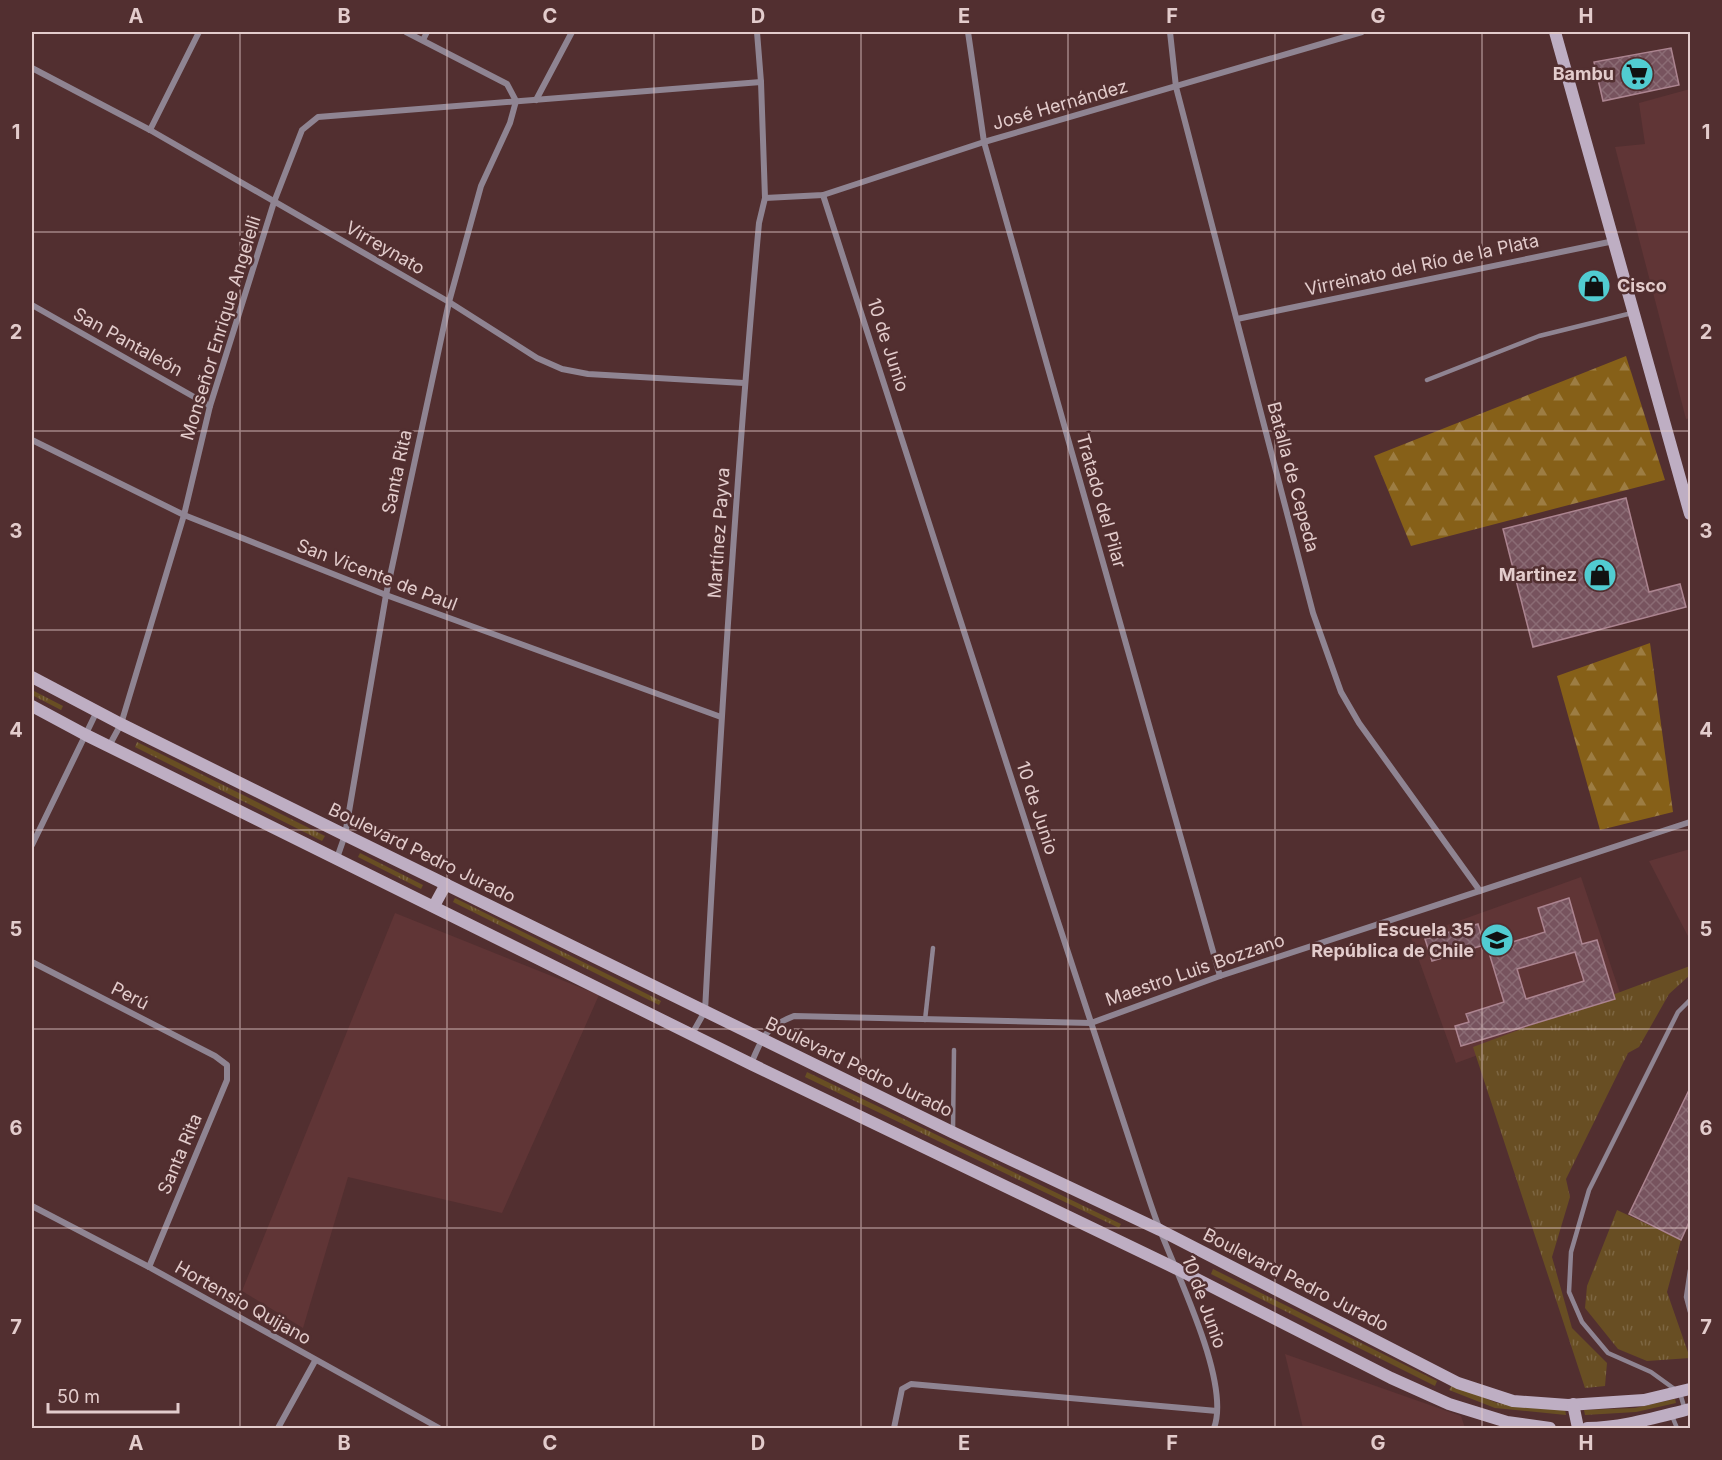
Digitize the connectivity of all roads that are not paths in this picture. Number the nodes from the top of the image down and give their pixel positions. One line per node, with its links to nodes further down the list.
1 (199, 32): 16 (street)
2 (406, 32): 10 (street)
3 (427, 32): 10 (street)
4 (572, 32): 14 (street)
5 (757, 32): 12 (street, Martínez Payva)
6 (968, 32): 17 (street, Tratado del Pilar)
7 (1170, 32): 13 (street, Batalla de Cepeda)
8 (1362, 32): 13 (street, José Hernández)
9 (1555, 32): 21 (main road)
10 (423, 40): 15 (street)
11 (32, 68): 16 (street, Virreynato)
12 (761, 82): 14 (street); 19 (street, Martínez Payva)
13 (1176, 87): 17 (street, José Hernández); 25 (street, Batalla de Cepeda)
14 (536, 100): 15 (street)
15 (516, 101): 20 (street, Monseñor Enrique Angelelli); 22 (street, Santa Rita)
16 (150, 130): 20 (street, Virreynato)
17 (984, 142): 18 (street, José Hernández); 49 (street, Tratado del Pilar)
18 (823, 195): 19 (street, José Hernández); 53 (street, 10 de Junio)
19 (765, 198): 27 (street, Martínez Payva)
20 (274, 202): 22 (street, Virreynato); 28 (street, Monseñor Enrique Angelelli)
21 (1614, 241): 24 (main road); 25 (street, Virreinato del Río de la Plata)
22 (449, 302): 27 (street, Virreynato); 32 (street, Santa Rita)
23 (32, 305): 28 (street, San Pantaleón)
24 (1634, 312): 26 (lane); 30 (main road)
25 (1237, 319): 45 (street, Batalla de Cepeda)
26 (1427, 380)
27 (744, 383): 36 (street, Martínez Payva)
28 (210, 406): 31 (street, Monseñor Enrique Angelelli)
29 (32, 440): 31 (street, San Vicente de Paul)
30 (1690, 514)
31 (184, 515): 32 (street, San Vicente de Paul); 37 (street, Monseñor Enrique Angelelli)
32 (386, 595): 36 (street, San Vicente de Paul); 41 (street, Santa Rita)
33 (32, 677): 35 (main road, Boulevard Pedro Jurado)
34 (32, 706): 38 (main road)
35 (97, 711): 37 (main road, Boulevard Pedro Jurado); 38 (street)
36 (721, 717): 51 (street, Martínez Payva)
37 (121, 724): 39 (street, Monseñor Enrique Angelelli); 41 (main road, Boulevard Pedro Jurado)
38 (86, 735): 39 (main road); 42 (street)
39 (109, 746): 43 (main road)
40 (1690, 822): 45 (street, Maestro Luis Bozzano)
41 (345, 835): 43 (street, Santa Rita); 44 (main road, Boulevard Pedro Jurado)
42 (32, 845)
43 (338, 858): 46 (main road)
44 (446, 884): 46 (main road); 51 (main road, Boulevard Pedro Jurado)
45 (1480, 891): 49 (street, Maestro Luis Bozzano)
46 (434, 906): 54 (main road)
47 (933, 948): 52 (lane)
48 (32, 962): 57 (street, Perú)
49 (1220, 976): 53 (street, Maestro Luis Bozzano)
50 (1690, 1000): 69 (lane)
51 (705, 1011): 54 (street, Martínez Payva); 55 (main road, Boulevard Pedro Jurado)
52 (925, 1020): 53 (street, Maestro Luis Bozzano); 55 (street, Maestro Luis Bozzano)
53 (1091, 1023): 61 (street, 10 de Junio)
54 (692, 1034): 58 (main road)
55 (761, 1039): 58 (street); 59 (main road, Boulevard Pedro Jurado)
56 (954, 1050): 59 (lane)
57 (215, 1056): 62 (street, Santa Rita)
58 (752, 1064): 63 (main road)
59 (952, 1132): 61 (main road, Boulevard Pedro Jurado)
60 (32, 1206): 62 (street, Hortensio Quijano)
61 (1160, 1230): 63 (street, 10 de Junio); 68 (main road, Boulevard Pedro Jurado)
62 (149, 1268): 67 (street, Hortensio Quijano)
63 (1177, 1269): 70 (main road); 73 (street, 10 de Junio)
64 (1690, 1270): 65 (lane)
65 (1688, 1296): 66 (lane)
66 (1690, 1312)
67 (315, 1360): 75 (street); 76 (street, Hortensio Quijano)
68 (1447, 1378): 70 (main road); 71 (main road, Boulevard Pedro Jurado)
69 (1685, 1391): 71 (main road, Boulevard Pedro Jurado); 72 (lane)
70 (1438, 1399): 79 (main road)
71 (1573, 1404): 80 (main road)
72 (1688, 1410): 74 (main road)
73 (1217, 1411): 77 (street); 78 (street, 10 de Junio)
74 (1672, 1413): 81 (main road); 82 (lane)
75 (278, 1428)
76 (439, 1428)
77 (894, 1428)
78 (1214, 1428)
79 (1550, 1428)
80 (1578, 1428)
81 (1587, 1428)
82 (1677, 1428)

